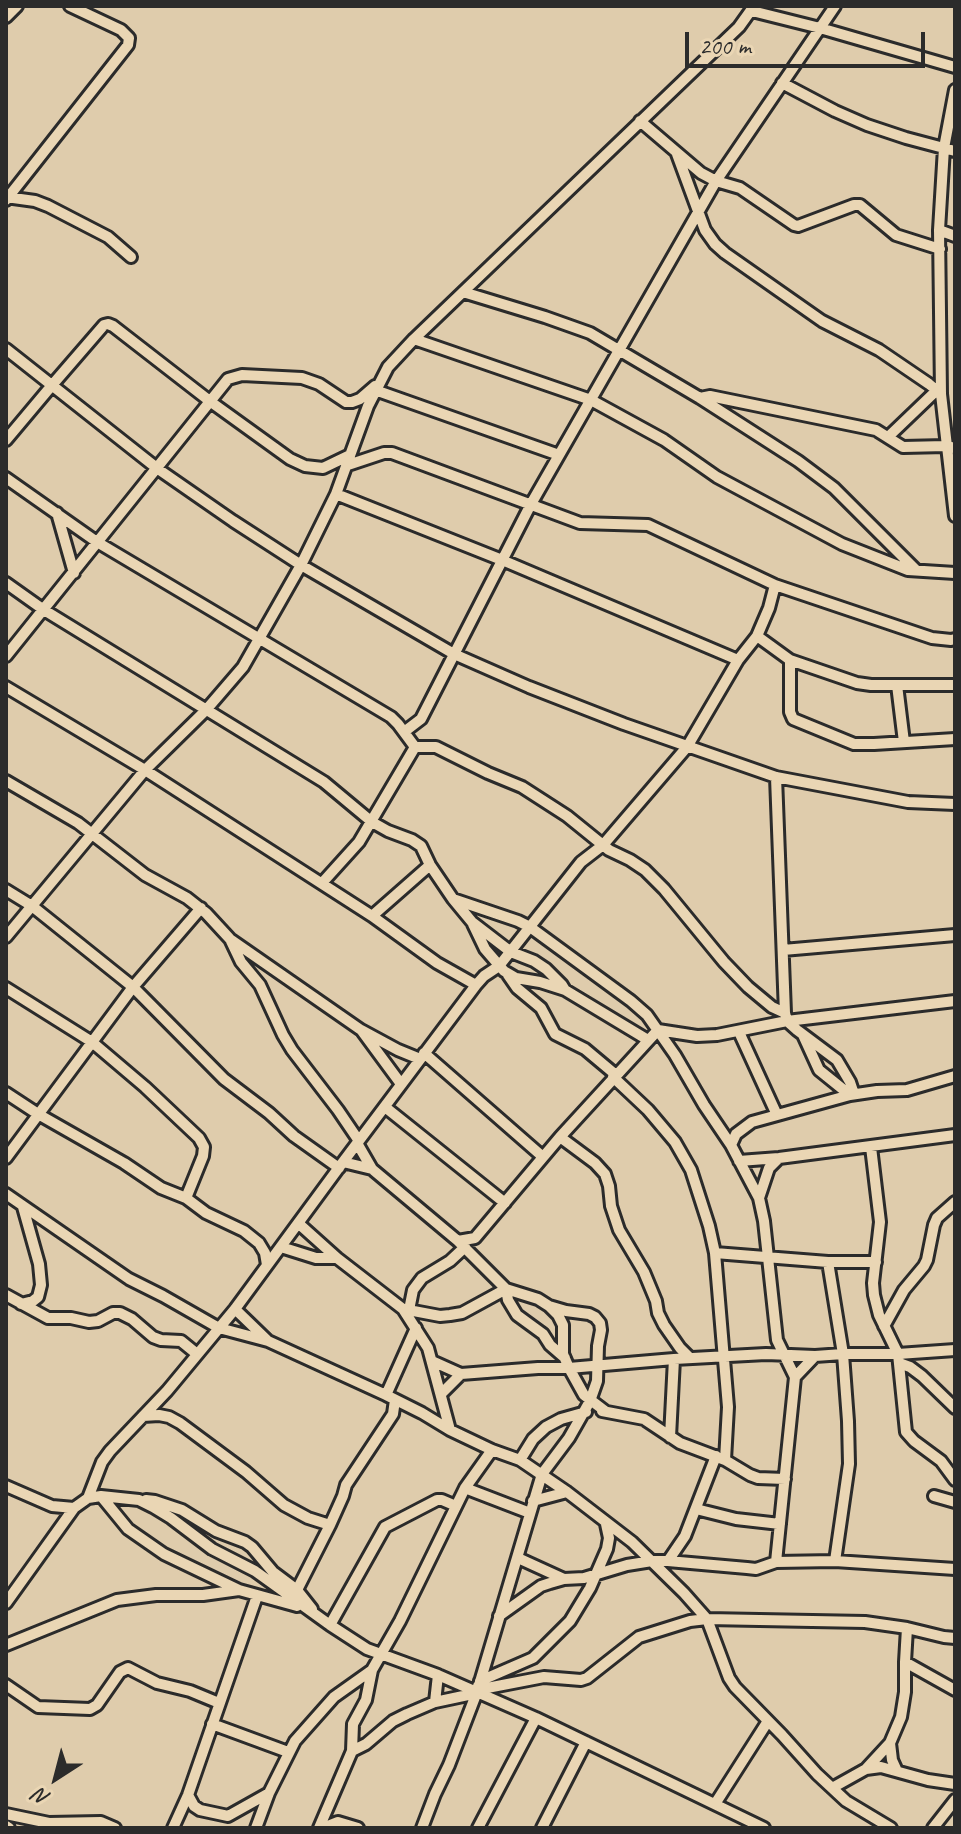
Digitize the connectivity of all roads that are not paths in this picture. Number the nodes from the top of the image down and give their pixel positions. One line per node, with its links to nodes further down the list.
1 (17, 6): 5 (street)
2 (70, 6): 14 (street)
3 (835, 6): 6 (street)
4 (753, 9): 6 (street); 10 (street)
5 (6, 17)
6 (820, 28): 7 (street); 8 (street)
7 (955, 67)
8 (782, 83): 11 (street); 13 (street)
9 (955, 90): 11 (street)
10 (640, 121): 12 (street); 20 (street)
11 (950, 150): 16 (street)
12 (677, 154): 13 (street); 15 (street)
13 (716, 181): 15 (street); 18 (street)
14 (7, 199): 19 (street)
15 (698, 212): 23 (street); 26 (street)
16 (939, 230): 17 (street); 18 (street)
17 (955, 236)
18 (940, 249): 26 (street)
19 (131, 257)
20 (463, 292): 21 (street); 23 (street)
21 (414, 339): 25 (street); 28 (street)
22 (6, 349): 24 (street)
23 (620, 350): 27 (street); 28 (street)
24 (53, 384): 29 (street); 31 (street); 36 (street)
25 (377, 387): 29 (street); 33 (street); 34 (street)
26 (939, 392): 30 (street); 32 (street)
27 (700, 398): 30 (street); 46 (street)
28 (591, 400): 33 (street); 46 (street)
29 (211, 402): 35 (street); 36 (street)
30 (888, 437): 32 (street)
31 (6, 440)
32 (950, 447): 39 (street)
33 (559, 455): 40 (street)
34 (349, 460): 35 (street); 38 (street); 40 (street)
35 (323, 468): 38 (street)
36 (158, 469): 43 (street); 45 (street)
37 (6, 478): 41 (street)
38 (338, 489): 44 (street); 45 (street)
39 (954, 489): 42 (street)
40 (531, 504): 44 (street); 50 (street)
41 (57, 513): 43 (street); 47 (street)
42 (955, 516)
43 (97, 542): 47 (street); 53 (street)
44 (502, 560): 55 (street); 57 (street)
45 (301, 565): 53 (street); 55 (street)
46 (918, 572): 48 (street)
47 (74, 573): 51 (street)
48 (955, 573)
49 (6, 583): 51 (street)
50 (775, 585): 52 (street); 54 (street)
51 (44, 610): 56 (street); 62 (street)
52 (757, 636): 57 (street); 58 (street)
53 (260, 639): 62 (street); 63 (street)
54 (955, 639)
55 (454, 654): 63 (street); 67 (street)
56 (6, 656)
57 (738, 660): 67 (street)
58 (790, 660): 59 (street); 65 (street)
59 (897, 685): 60 (street); 65 (street)
60 (955, 685)
61 (6, 687): 68 (street)
62 (206, 710): 68 (street); 73 (street)
63 (404, 732): 66 (street)
64 (955, 739): 65 (street)
65 (904, 742)
66 (415, 747): 73 (street); 76 (street)
67 (687, 747): 69 (street); 76 (street)
68 (145, 770): 72 (street); 78 (street)
69 (776, 777): 71 (street); 89 (street)
70 (6, 781): 74 (street)
71 (955, 804)
72 (105, 820): 74 (street); 75 (street)
73 (372, 822): 77 (street); 78 (street)
74 (78, 823): 75 (street)
75 (93, 834): 81 (street); 82 (street)
76 (603, 845): 85 (street); 97 (street)
77 (430, 865): 80 (street); 83 (street)
78 (322, 883): 83 (street)
79 (6, 890): 81 (street)
80 (453, 899): 84 (street); 85 (street)
81 (32, 906): 87 (street); 93 (street)
82 (200, 913): 88 (street); 93 (street)
83 (372, 916): 92 (street)
84 (472, 922): 90 (street); 91 (street)
85 (530, 927): 90 (street); 99 (street)
86 (955, 935): 89 (street)
87 (6, 937)
88 (230, 939): 98 (street); 117 (street)
89 (783, 950): 97 (street)
90 (511, 952): 91 (street); 95 (street)
91 (502, 968): 92 (street); 95 (street); 105 (street)
92 (476, 985): 104 (street)
93 (133, 987): 103 (street); 124 (street)
94 (6, 988): 103 (street)
95 (565, 990): 102 (street)
96 (955, 1001): 97 (street)
97 (786, 1017): 100 (street); 101 (street)
98 (361, 1030): 104 (street); 107 (street)
99 (658, 1030): 100 (street); 102 (street); 118 (street)
100 (739, 1032): 114 (street)
101 (803, 1035): 111 (street); 111 (street)
102 (648, 1040): 105 (street)
103 (92, 1042): 113 (street); 127 (street)
104 (422, 1056): 107 (street); 120 (street)
105 (615, 1076): 108 (street); 109 (street)
106 (955, 1076): 111 (street)
107 (401, 1084): 112 (street)
108 (604, 1087): 109 (street); 116 (street)
109 (627, 1088): 136 (street)
110 (6, 1093): 113 (street)
111 (852, 1094): 114 (street)
112 (385, 1107): 117 (street); 130 (street)
113 (38, 1114): 121 (street); 127 (street)
114 (777, 1115): 118 (street)
115 (955, 1135): 119 (street)
116 (560, 1137): 120 (street); 158 (street)
117 (358, 1142): 124 (street); 125 (street)
118 (731, 1145): 123 (street)
119 (871, 1147): 122 (street); 141 (street)
120 (543, 1157): 130 (street)
121 (6, 1158)
122 (779, 1158): 123 (street); 128 (street)
123 (739, 1161): 128 (street)
124 (341, 1165): 125 (street); 132 (street)
125 (372, 1169): 134 (street)
126 (6, 1194): 131 (street)
127 (186, 1198): 142 (street)
128 (759, 1198): 137 (street)
129 (955, 1202): 149 (street)
130 (505, 1203): 133 (street)
131 (23, 1207): 145 (street); 150 (street)
132 (298, 1223): 135 (street); 138 (street)
133 (475, 1238): 134 (street); 139 (street)
134 (462, 1244): 139 (street); 148 (street)
135 (281, 1247): 138 (street); 142 (street)
136 (715, 1253): 137 (street); 159 (street)
137 (768, 1257): 140 (street); 155 (street)
138 (337, 1258): 148 (street)
139 (479, 1261): 143 (street)
140 (828, 1262): 141 (street); 156 (street)
141 (876, 1262): 149 (street)
142 (267, 1265): 147 (street)
143 (506, 1289): 146 (street); 148 (street); 163 (street)
144 (6, 1295): 145 (street)
145 (21, 1304): 154 (street)
146 (549, 1306): 163 (street); 164 (street)
147 (235, 1309): 150 (street); 152 (street)
148 (406, 1309): 151 (street)
149 (884, 1326): 161 (street)
150 (219, 1328): 152 (street); 154 (street)
151 (416, 1328): 162 (street); 168 (street)
152 (268, 1341): 168 (street)
153 (955, 1350): 161 (street)
154 (197, 1354): 175 (street)
155 (783, 1354): 157 (street); 159 (street); 166 (street)
156 (843, 1354): 157 (street); 161 (street); 205 (street)
157 (815, 1356): 166 (street)
158 (690, 1358): 159 (street); 160 (street)
159 (724, 1358): 179 (street)
160 (674, 1359): 164 (street); 177 (street)
161 (898, 1359): 170 (street); 183 (street)
162 (432, 1361): 165 (street); 167 (street)
163 (567, 1363): 164 (street); 165 (street); 169 (street)
164 (599, 1366): 169 (street)
165 (461, 1374): 167 (street)
166 (795, 1377): 182 (street)
167 (441, 1394): 176 (street)
168 (391, 1398): 173 (street); 174 (street)
169 (590, 1401): 171 (street); 172 (street)
170 (955, 1408)
171 (605, 1411): 172 (street); 177 (street)
172 (584, 1412): 180 (street); 181 (street)
173 (422, 1413): 174 (street); 176 (street)
174 (393, 1414): 200 (street)
175 (143, 1416): 189 (street); 197 (street)
176 (450, 1430): 178 (street)
177 (670, 1437): 179 (street)
178 (492, 1450): 180 (street); 185 (street)
179 (721, 1458): 182 (street); 195 (street)
180 (520, 1460): 181 (street)
181 (542, 1474): 186 (street); 191 (street)
182 (785, 1479): 199 (street)
183 (955, 1480)
184 (6, 1486): 194 (street)
185 (465, 1488): 193 (street); 196 (street)
186 (567, 1492): 191 (street); 198 (street)
187 (101, 1496): 189 (street); 190 (street); 210 (street)
188 (934, 1496): 192 (street)
189 (88, 1498): 194 (street)
190 (139, 1500): 211 (street); 214 (street)
191 (533, 1501): 196 (street)
192 (955, 1502)
193 (456, 1506): 217 (street); 221 (street)
194 (74, 1508): 213 (street)
195 (696, 1509): 199 (street); 204 (street)
196 (530, 1513): 202 (street)
197 (308, 1518): 200 (street); 201 (street)
198 (606, 1524): 203 (street); 208 (street)
199 (780, 1524): 206 (street)
200 (330, 1525): 201 (street)
201 (319, 1544): 211 (street)
202 (518, 1558): 209 (street); 215 (street)
203 (652, 1561): 204 (street); 208 (street); 216 (street)
204 (668, 1561): 206 (street)
205 (835, 1561): 206 (street); 207 (street)
206 (776, 1562)
207 (955, 1569)
208 (596, 1575): 209 (street); 226 (street)
209 (564, 1579): 215 (street)
210 (239, 1590): 212 (street); 220 (street)
211 (297, 1590): 214 (street)
212 (257, 1596): 214 (street); 229 (street)
213 (6, 1603)
214 (310, 1612): 217 (street)
215 (499, 1616): 226 (street)
216 (707, 1619): 218 (street); 226 (street); 231 (street)
217 (330, 1625): 221 (street)
218 (907, 1628): 219 (street); 222 (street)
219 (955, 1638)
220 (6, 1645)
221 (380, 1655): 223 (street); 224 (street)
222 (905, 1662): 227 (street); 234 (street)
223 (372, 1670): 235 (street); 236 (street)
224 (438, 1675): 226 (street); 228 (street)
225 (6, 1685): 229 (street)
226 (477, 1687): 228 (street); 230 (street); 252 (street)
227 (955, 1690)
228 (435, 1702): 235 (street)
229 (219, 1703): 232 (street)
230 (536, 1718): 233 (street); 253 (street)
231 (768, 1721): 240 (street); 244 (street)
232 (212, 1724): 236 (street); 242 (street)
233 (586, 1742): 244 (street); 254 (street)
234 (890, 1743): 237 (street); 238 (street)
235 (352, 1751): 247 (street)
236 (288, 1752): 241 (street)
237 (866, 1769): 238 (street); 240 (street)
238 (897, 1771): 239 (street)
239 (955, 1784)
240 (832, 1788): 256 (street)
241 (269, 1793): 242 (street); 250 (street)
242 (188, 1795): 249 (street)
243 (955, 1800): 257 (street)
244 (715, 1804): 246 (street)
245 (6, 1814): 248 (street)
246 (744, 1824): 255 (street)
247 (327, 1827): 251 (street)
248 (115, 1828)
249 (173, 1828)
250 (256, 1828)
251 (358, 1828)
252 (422, 1828)
253 (478, 1828)
254 (542, 1828)
255 (764, 1828)
256 (891, 1828)
257 (933, 1828)

